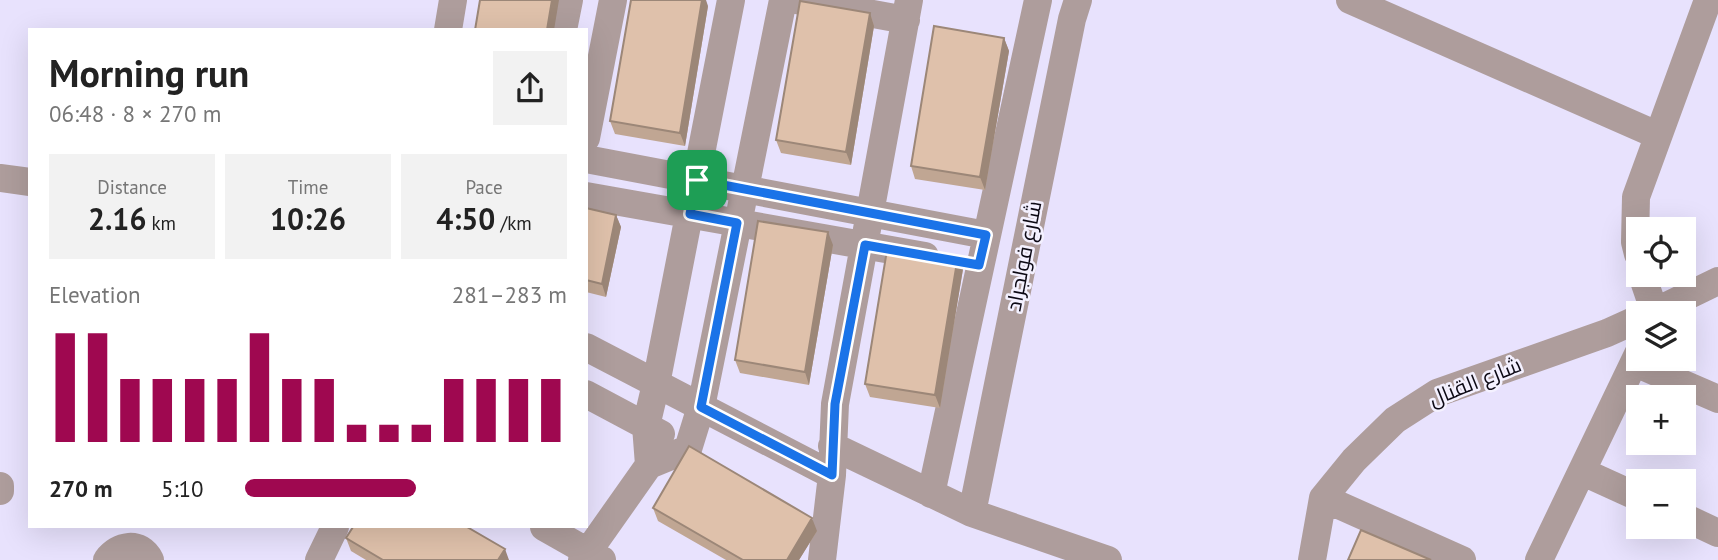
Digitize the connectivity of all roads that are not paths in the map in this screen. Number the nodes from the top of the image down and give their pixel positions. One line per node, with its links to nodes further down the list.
1 (453, 0): 12 (street)
2 (569, 0): 13 (street)
3 (613, 0): 14 (street)
4 (731, 0): 18 (street)
5 (783, 0): 20 (street)
6 (796, 0): 11 (street)
7 (1038, 0): 26 (street, شارع فولجراد)
8 (1078, 0): 48 (street, شارع فولجراد)
9 (1350, 0): 15 (street)
10 (1708, 0): 15 (street)
11 (908, 10): 22 (street)
12 (448, 28)
13 (564, 28)
14 (588, 128)
15 (1657, 135): 24 (street)
16 (588, 159): 18 (street)
17 (0, 178): 19 (street)
18 (697, 180): 20 (street); 23 (street)
19 (28, 183)
20 (745, 189): 22 (street); 25 (street)
21 (588, 196): 23 (street)
22 (871, 213): 26 (street); 27 (street)
23 (690, 214): 25 (street); 35 (street)
24 (1636, 217)
25 (737, 223): 27 (street); 38 (street)
26 (986, 235): 28 (street, شارع فولجراد)
27 (865, 245): 28 (street); 40 (street)
28 (979, 265): 46 (street, شارع فولجراد)
29 (1718, 281): 30 (street, شارع القنال)
30 (1677, 301)
31 (1626, 325): 47 (street, شارع القنال)
32 (588, 348): 35 (street)
33 (1630, 371): 43 (street)
34 (1662, 371): 37 (street)
35 (656, 384): 38 (street); 39 (street)
36 (588, 395): 39 (street)
37 (1718, 399)
38 (701, 407): 41 (street); 44 (street)
39 (646, 426): 41 (street); 42 (street)
40 (832, 446): 44 (street); 46 (street)
41 (699, 455): 42 (street)
42 (649, 465): 53 (street)
43 (1583, 472): 45 (street); 61 (street)
44 (832, 475): 57 (street)
45 (1626, 492)
46 (931, 494): 48 (street)
47 (1323, 498): 59 (street, شارع القنال); 60 (street)
48 (972, 513): 58 (street)
49 (1696, 523): 52 (street)
50 (335, 528): 54 (street)
51 (546, 528): 53 (street)
52 (1718, 533)
53 (591, 557)
54 (322, 559)
55 (107, 560): 56 (street)
56 (150, 560)
57 (822, 560)
58 (1108, 560)
59 (1312, 560)
60 (1462, 560)
61 (1539, 560)

